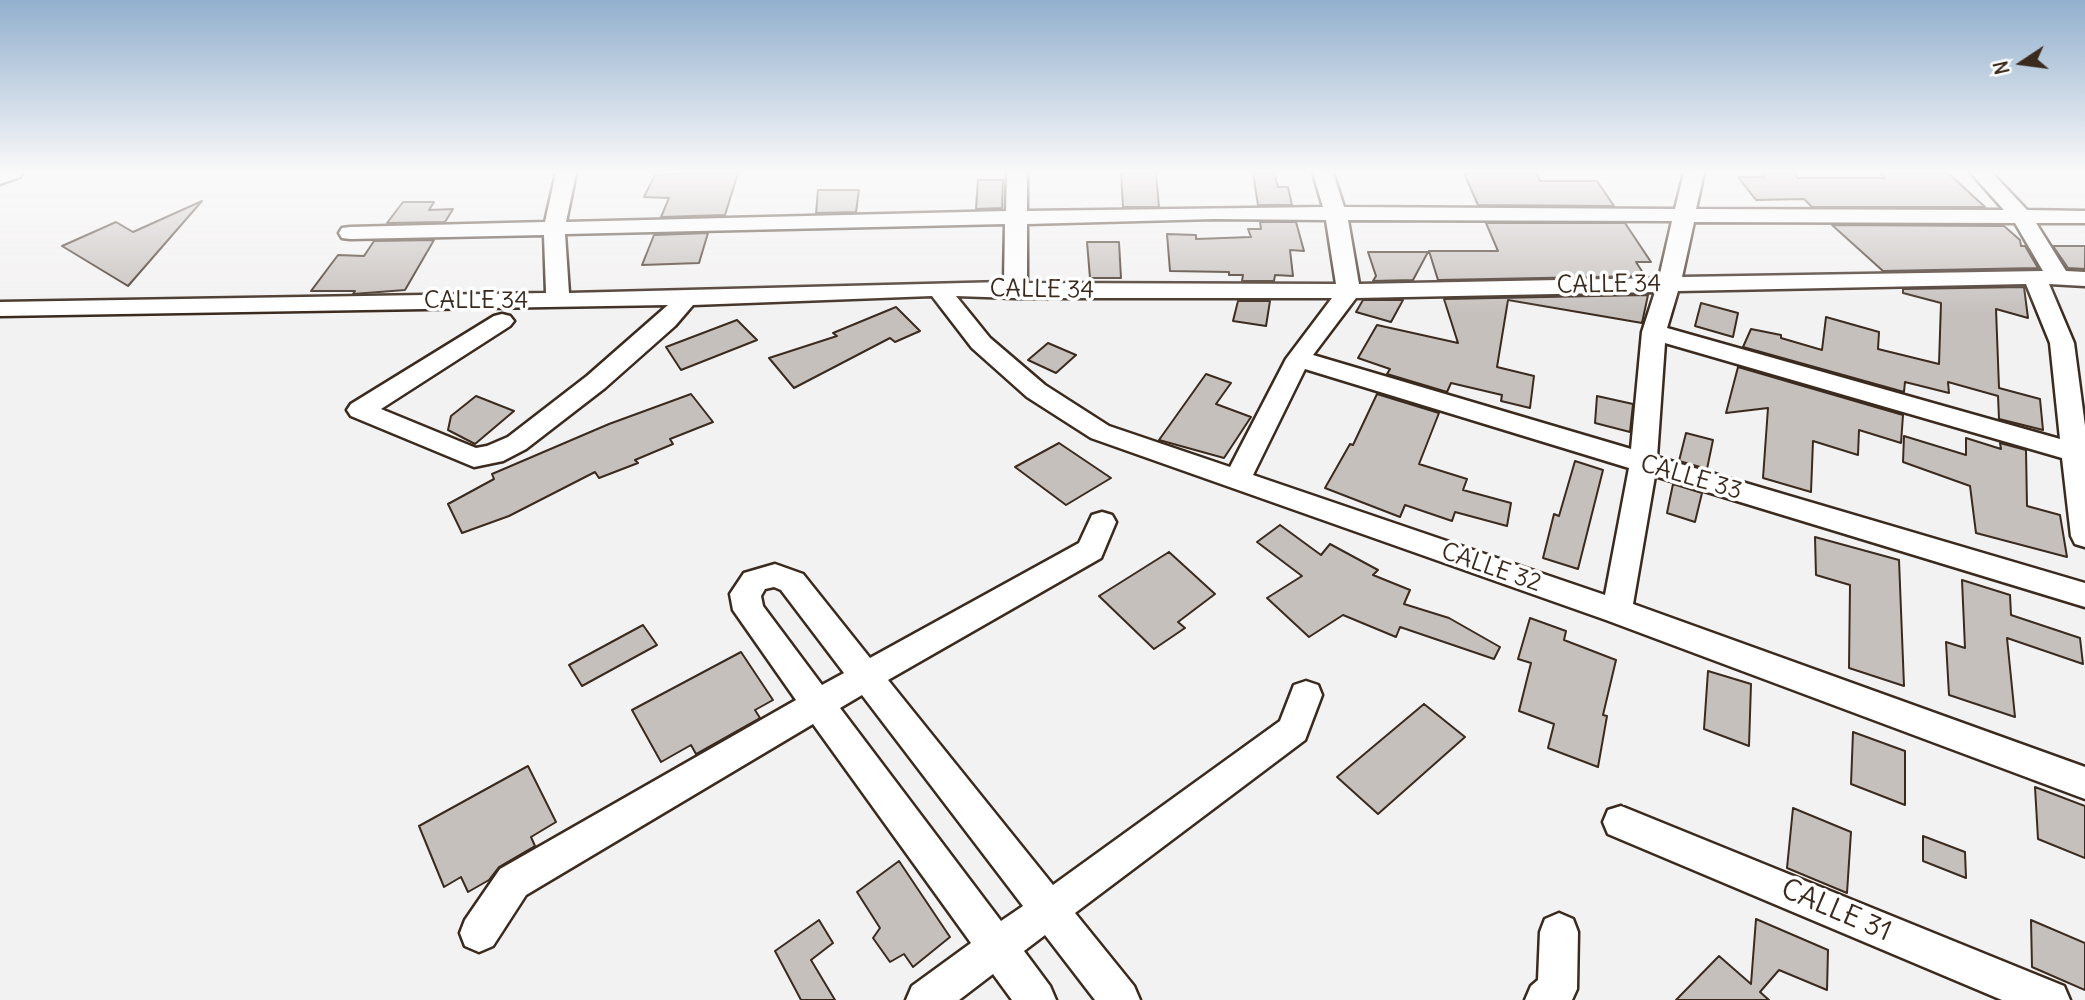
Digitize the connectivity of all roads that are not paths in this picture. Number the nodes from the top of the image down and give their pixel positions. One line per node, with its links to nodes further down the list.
1 (556, 220): 7 (street)
2 (939, 220): 7 (street)
3 (1016, 220): 13 (street)
4 (1337, 220): 14 (street)
5 (1683, 220): 11 (street)
6 (2023, 220): 9 (street)
7 (554, 228): 8 (street); 16 (street)
8 (350, 233)
9 (2046, 277): 10 (street, CALLE 34); 11 (street, CALLE 34); 21 (street)
10 (2085, 279)
11 (1669, 284): 14 (street, CALLE 34); 19 (street)
12 (938, 289): 13 (street, CALLE 34); 15 (street, CALLE 34); 23 (street, CALLE 32)
13 (1016, 291): 14 (street, CALLE 34)
14 (1349, 291): 20 (street)
15 (686, 298): 16 (street, CALLE 34); 18 (street)
16 (558, 300): 17 (street, CALLE 34)
17 (0, 309)
18 (502, 321)
19 (1654, 332): 21 (street, CALLE 34); 22 (street)
20 (1298, 359): 22 (street, CALLE 33); 23 (street)
21 (2081, 454): 25 (street)
22 (1643, 464): 26 (street, CALLE 33); 27 (street)
23 (1236, 481): 27 (street, CALLE 32)
24 (1102, 522): 28 (street)
25 (2085, 536)
26 (2085, 595)
27 (1617, 611): 31 (street, CALLE 32)
28 (868, 675): 30 (street); 30 (street); 33 (street)
29 (1306, 695): 33 (street)
30 (819, 704): 35 (street); 36 (street)
31 (2085, 783)
32 (1621, 822): 41 (street, CALLE 31)
33 (1048, 909): 36 (street); 39 (street)
34 (1559, 932): 40 (street)
35 (479, 933)
36 (998, 947): 37 (street); 38 (street)
37 (926, 1000)
38 (1036, 1000)
39 (1120, 1000)
40 (1545, 1000)
41 (2050, 1000)

